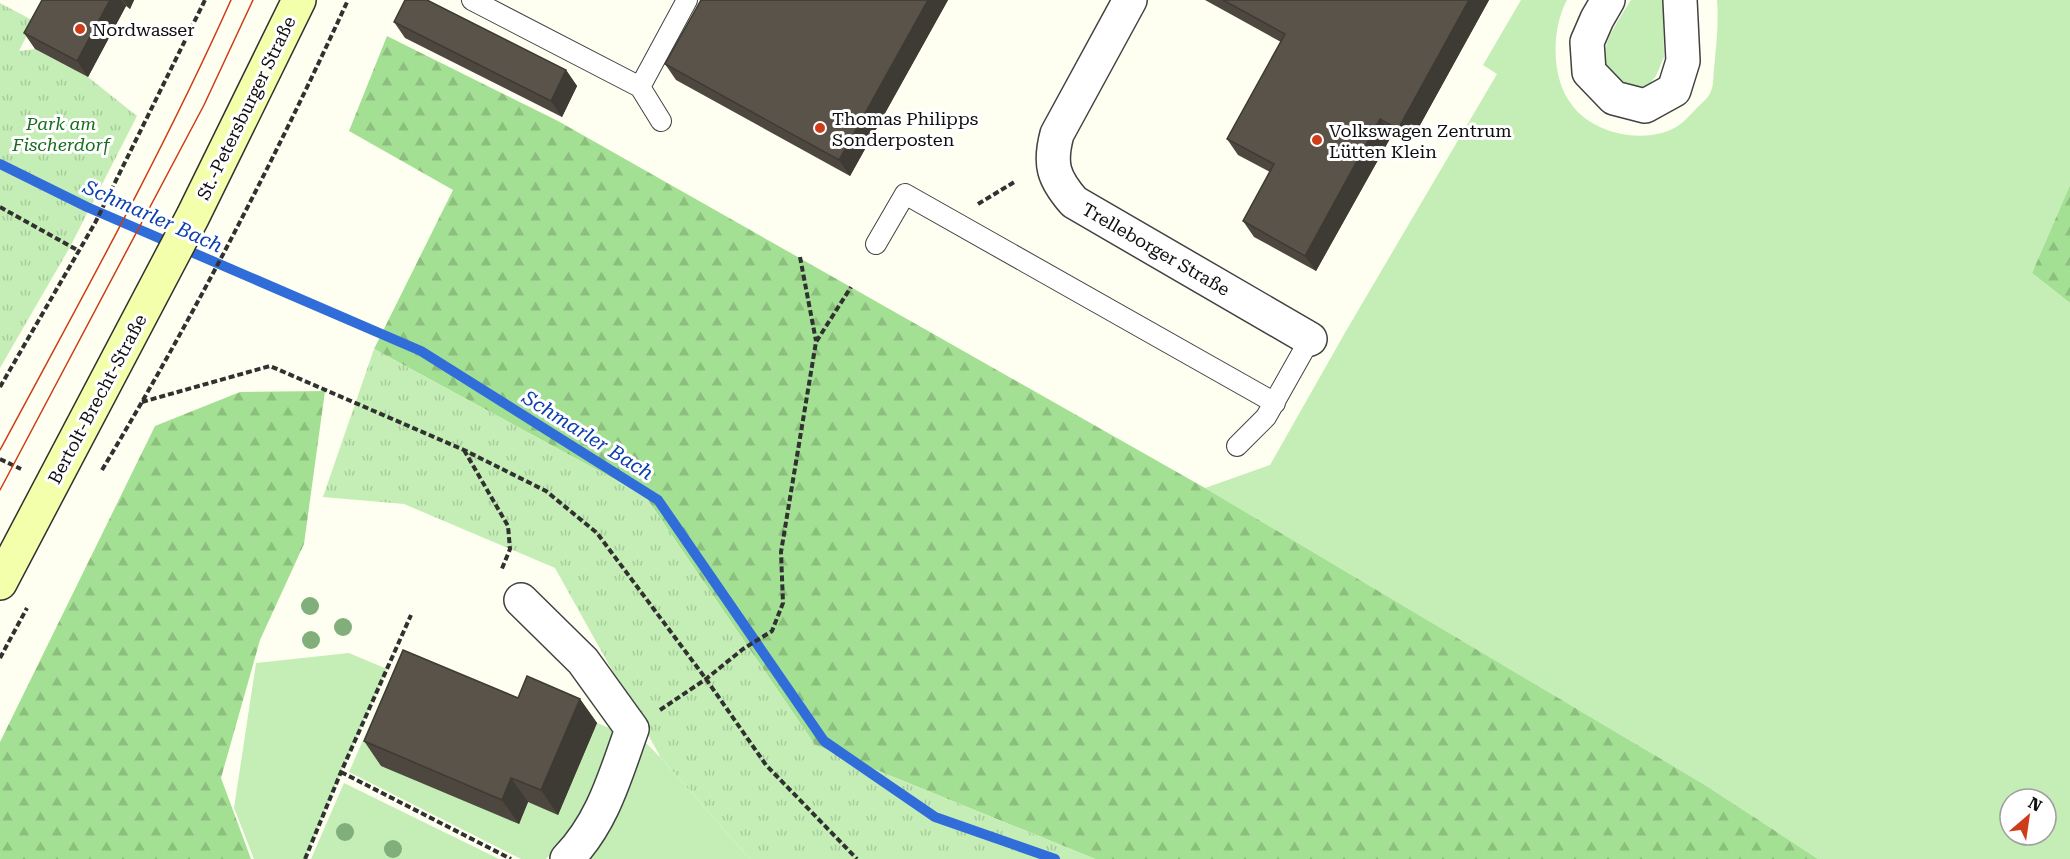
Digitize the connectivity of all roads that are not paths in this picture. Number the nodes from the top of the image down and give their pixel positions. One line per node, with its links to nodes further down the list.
1 (298, 0): 9 (main road, St.-Petersburger Straße)
2 (472, 0): 7 (lane)
3 (687, 0): 7 (lane)
4 (1130, 0): 11 (street, Trelleborger Straße)
5 (1608, 0): 6 (street)
6 (1680, 0)
7 (640, 87): 8 (lane)
8 (661, 121)
9 (193, 216): 14 (main road, Bertolt-Brecht-Straße)
10 (876, 244): 12 (lane)
11 (1310, 339): 12 (lane)
12 (1275, 403): 13 (lane)
13 (1238, 446)
14 (0, 583)
15 (509, 589): 16 (street)
16 (567, 859)

